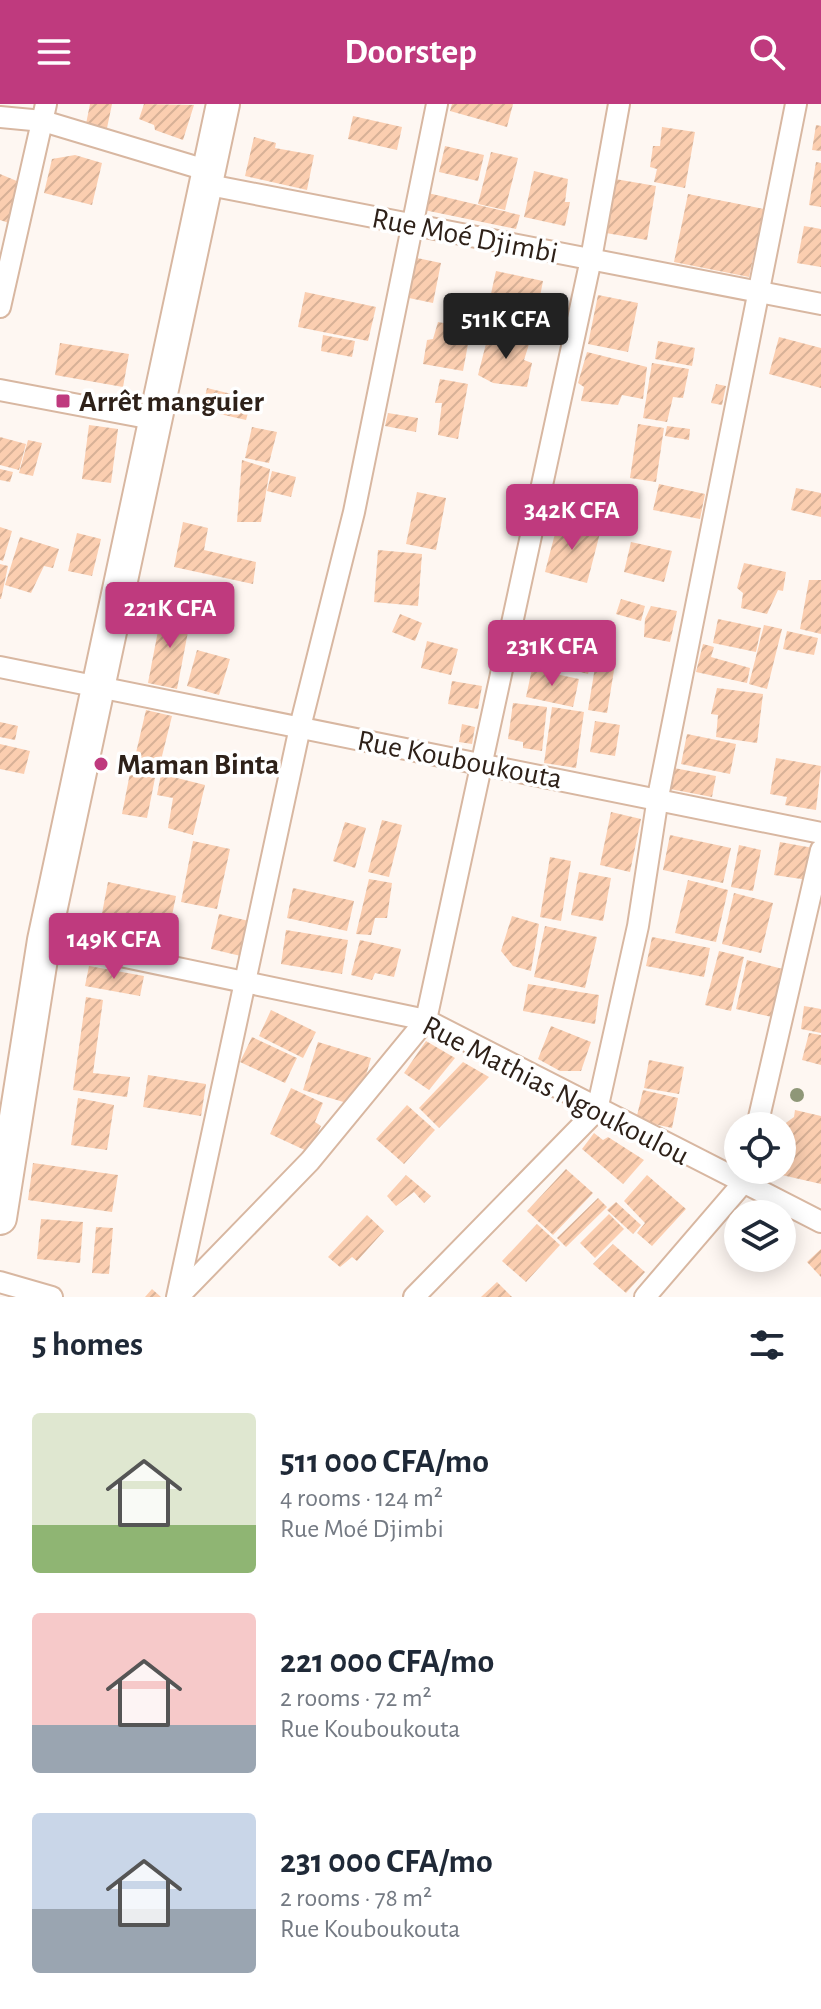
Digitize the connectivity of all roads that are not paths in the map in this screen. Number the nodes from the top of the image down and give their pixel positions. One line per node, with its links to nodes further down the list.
1 (223, 104): 7 (highway)
2 (437, 104): 8 (street)
3 (619, 104): 9 (street)
4 (796, 104): 10 (street)
5 (44, 113): 6 (street, Rue Moé Djimbi); 7 (street, Rue Moé Djimbi); 12 (street)
6 (0, 117)
7 (205, 177): 8 (street, Rue Moé Djimbi); 14 (highway)
8 (410, 224): 9 (street, Rue Moé Djimbi); 17 (street)
9 (591, 259): 10 (street, Rue Moé Djimbi); 18 (street)
10 (760, 291): 11 (street, Rue Moé Djimbi); 19 (street)
11 (821, 304)
12 (0, 307)
13 (0, 390): 14 (street)
14 (158, 420): 16 (highway)
15 (0, 667): 16 (street, Rue Kouboukouta)
16 (98, 689): 17 (street, Rue Kouboukouta); 22 (highway)
17 (300, 727): 18 (street, Rue Kouboukouta); 23 (street)
18 (480, 765): 19 (street, Rue Kouboukouta); 24 (street)
19 (658, 797): 20 (street, Rue Kouboukouta); 25 (street)
20 (821, 833)
21 (821, 850): 26 (street)
22 (44, 940): 23 (street, Rue Mathias Ngoukoulou); 30 (highway)
23 (247, 983): 24 (street, Rue Mathias Ngoukoulou); 34 (street)
24 (426, 1020): 25 (street, Rue Mathias Ngoukoulou); 34 (street)
25 (597, 1110): 27 (street, Rue Mathias Ngoukoulou); 35 (street)
26 (760, 1112)
27 (724, 1168)
28 (738, 1184): 36 (street)
29 (756, 1184): 31 (street, Rue Mathias Ngoukoulou)
30 (0, 1218)
31 (821, 1222)
32 (0, 1282): 33 (street)
33 (52, 1297)
34 (177, 1297)
35 (414, 1297)
36 (645, 1297)

